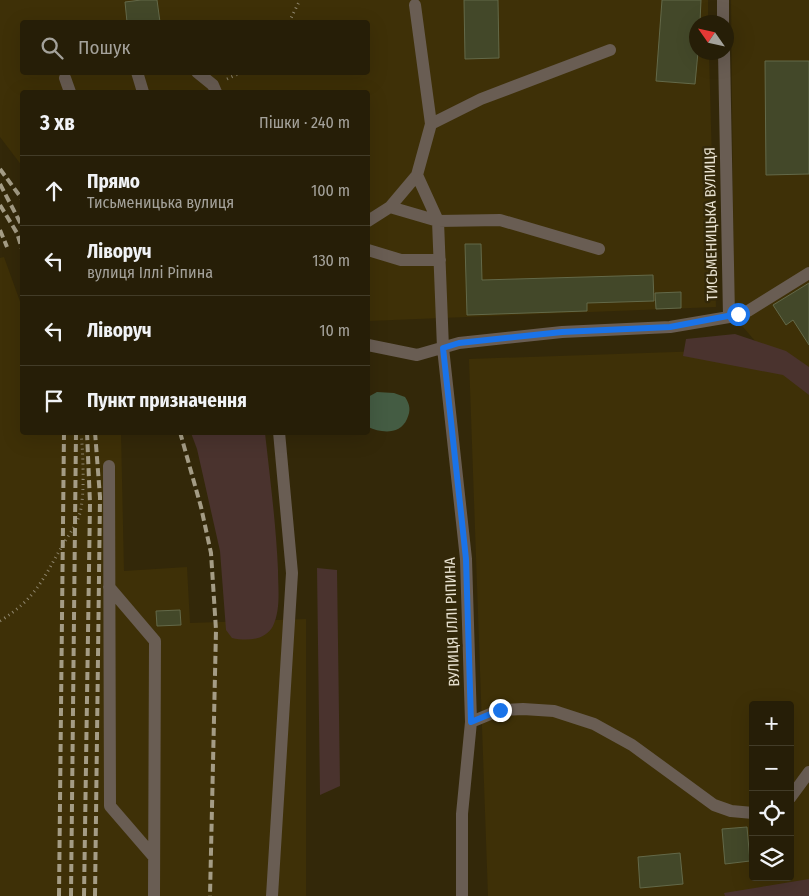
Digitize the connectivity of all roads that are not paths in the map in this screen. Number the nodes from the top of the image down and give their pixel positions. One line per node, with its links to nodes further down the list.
1 (723, 0): 3 (street)
2 (415, 5): 12 (street)
3 (723, 15)
4 (610, 50): 12 (street)
5 (724, 60): 21 (street, ТИСЬМЕНИЦЬКА ВУЛИЦЯ)
6 (138, 75): 10 (street)
7 (201, 75): 11 (street)
8 (65, 78): 9 (street)
9 (69, 90)
10 (142, 90)
11 (215, 90)
12 (431, 124): 13 (street)
13 (417, 175): 14 (street); 16 (street)
14 (390, 208): 15 (street); 16 (street)
15 (370, 220)
16 (438, 221): 17 (street); 19 (street, ВУЛИЦЯ ІЛЛІ РІПИНА)
17 (599, 248)
18 (370, 251): 19 (street)
19 (440, 260): 23 (street, ВУЛИЦЯ ІЛЛІ РІПИНА)
20 (809, 273): 21 (street)
21 (729, 317): 23 (street, ТИСЬМЕНИЦЬКА ВУЛИЦЯ)
22 (370, 345): 23 (street, ТИСЬМЕНИЦЬКА ВУЛИЦЯ)
23 (443, 348): 27 (street, ВУЛИЦЯ ІЛЛІ РІПИНА)
24 (279, 435): 33 (street)
25 (109, 466): 26 (street)
26 (109, 587): 31 (street); 31 (street)
27 (471, 722): 30 (street); 34 (street, ВУЛИЦЯ ІЛЛІ РІПИНА)
28 (809, 772): 29 (street)
29 (794, 793)
30 (749, 813)
31 (154, 857): 32 (street)
32 (154, 896)
33 (272, 896)
34 (462, 896)

